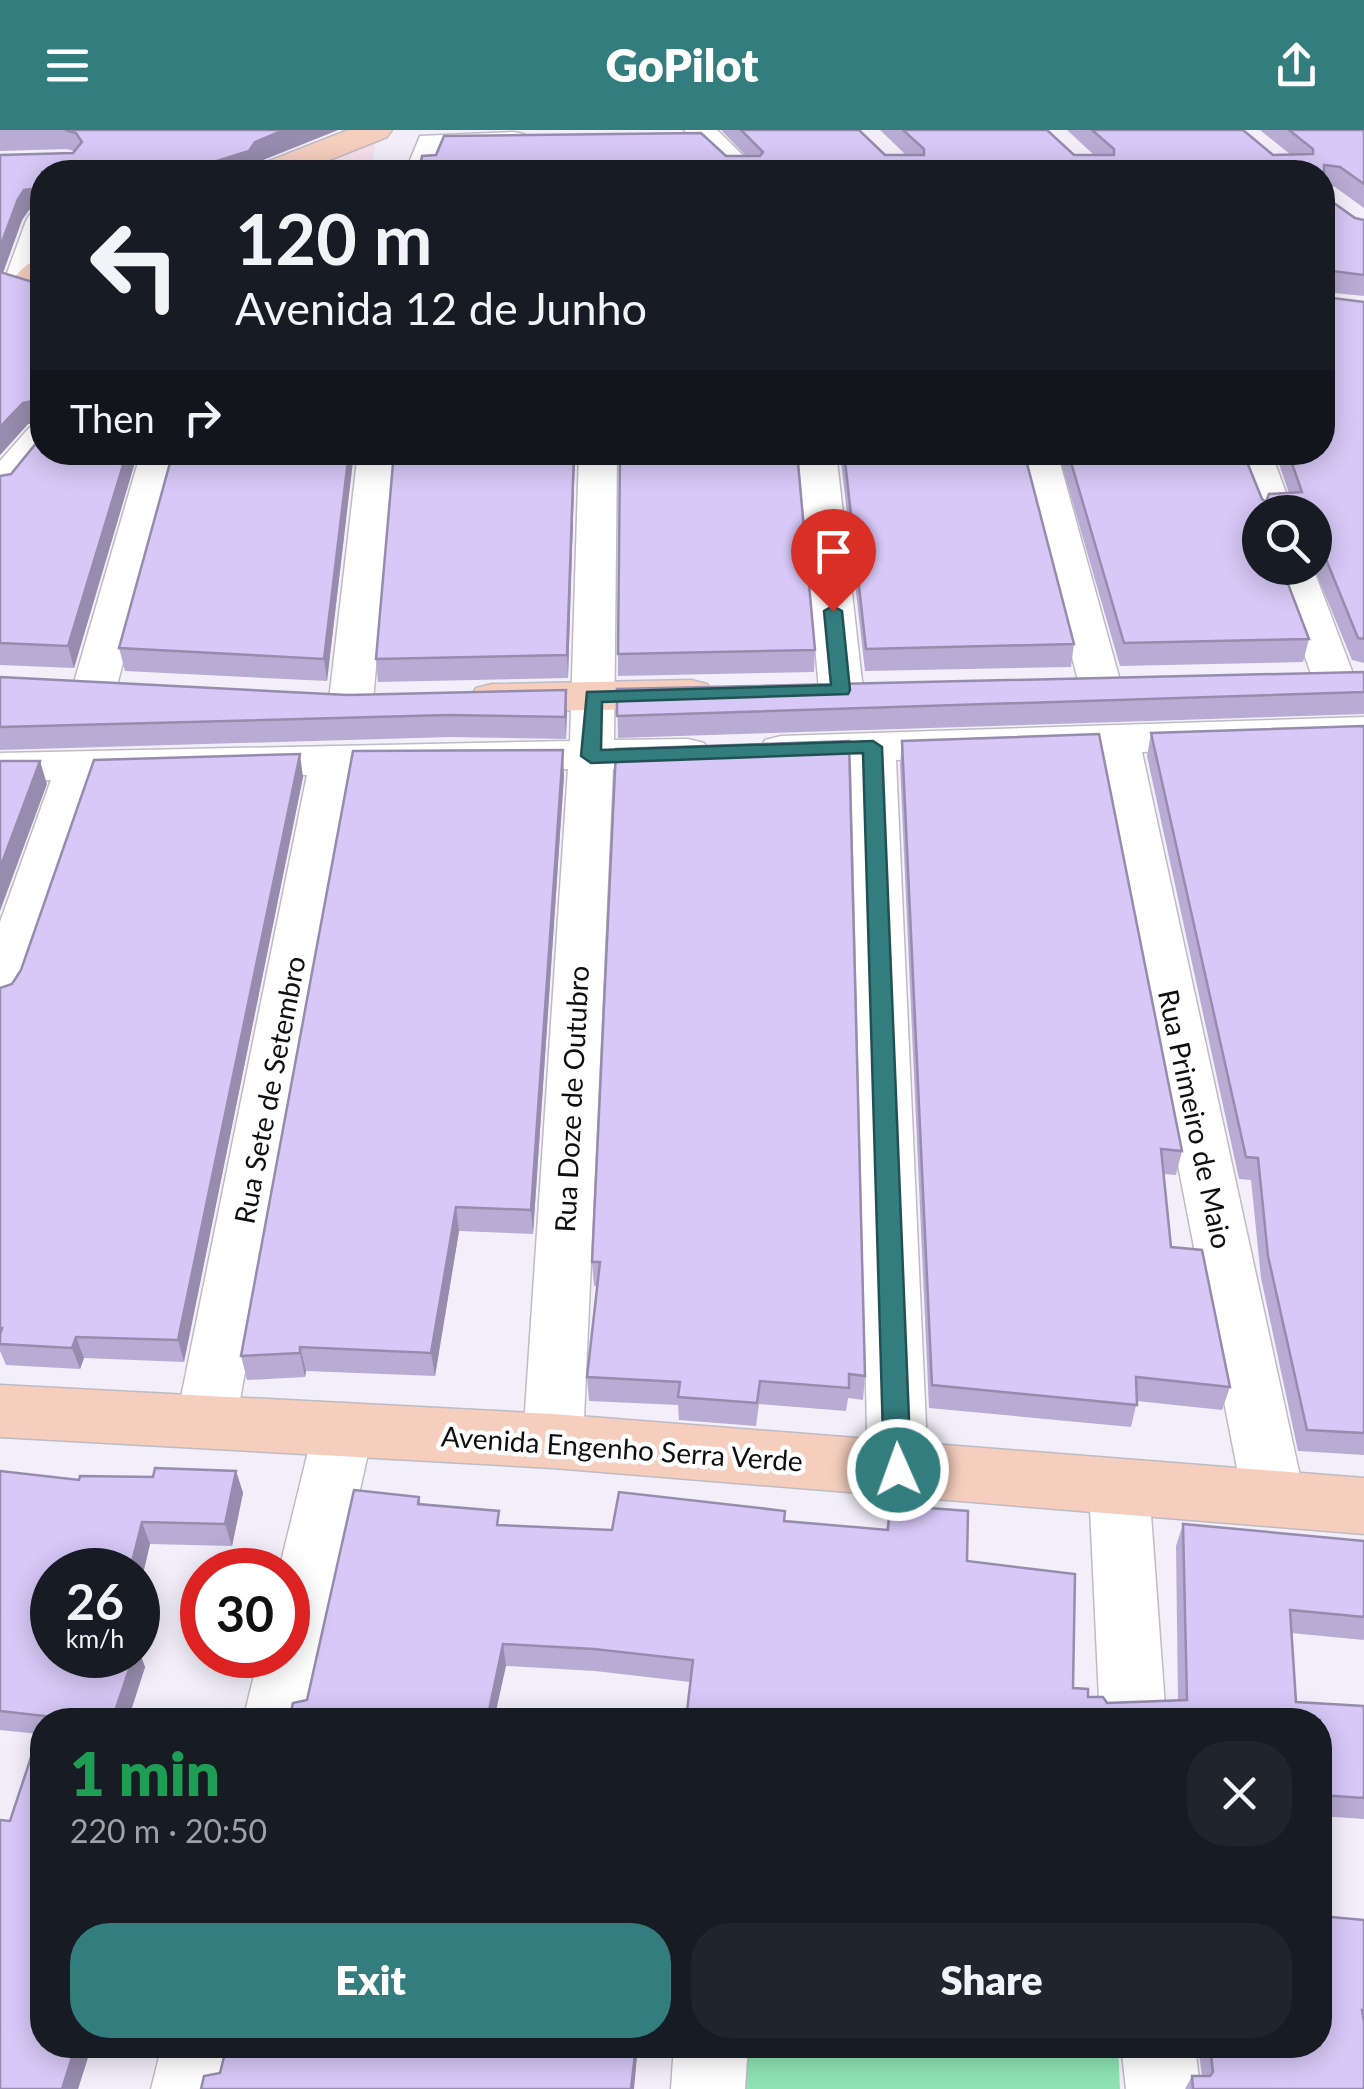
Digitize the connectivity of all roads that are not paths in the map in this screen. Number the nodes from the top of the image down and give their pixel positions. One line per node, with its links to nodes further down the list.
1 (376, 130): 4 (main road)
2 (693, 137): 6 (street)
3 (553, 141): 5 (street)
4 (300, 160)
5 (425, 160)
6 (727, 160)
7 (30, 450): 14 (street)
8 (156, 465): 19 (street)
9 (375, 465): 24 (street)
10 (598, 465): 22 (street, Rua Doze de Outubro)
11 (818, 465): 20 (street)
12 (1041, 465): 18 (street)
13 (1257, 465): 15 (street)
14 (0, 485)
15 (1268, 495)
16 (1300, 585): 17 (street)
17 (1331, 679)
18 (1100, 684)
19 (94, 689)
20 (842, 690)
21 (731, 693): 22 (main road)
22 (593, 696): 23 (main road); 28 (street, Rua Doze de Outubro)
23 (444, 699)
24 (351, 700)
25 (1364, 731): 26 (street)
26 (1117, 740): 27 (street); 39 (street, Rua Primeiro de Maio)
27 (873, 747): 28 (street); 37 (street)
28 (591, 756): 29 (street); 36 (street, Rua Doze de Outubro)
29 (333, 759): 30 (street); 34 (street, Rua Sete de Setembro)
30 (78, 766): 31 (street); 32 (street)
31 (0, 767)
32 (0, 991)
33 (0, 1412): 34 (main road, Avenida Engenho Serra Verde)
34 (206, 1422): 35 (main road, Avenida Engenho Serra Verde)
35 (343, 1432): 36 (main road, Avenida Engenho Serra Verde); 41 (street)
36 (553, 1441): 37 (main road, Avenida Engenho Serra Verde)
37 (898, 1470): 38 (main road, Avenida Engenho Serra Verde)
38 (1119, 1487): 39 (main road, Avenida Engenho Serra Verde); 42 (street)
39 (1274, 1498): 40 (main road, Avenida Engenho Serra Verde)
40 (1364, 1506)
41 (279, 1708)
42 (1133, 1708)
43 (196, 2058): 46 (street)
44 (710, 2058): 47 (street)
45 (1159, 2058): 48 (street)
46 (188, 2089)
47 (708, 2089)
48 (1163, 2089)

